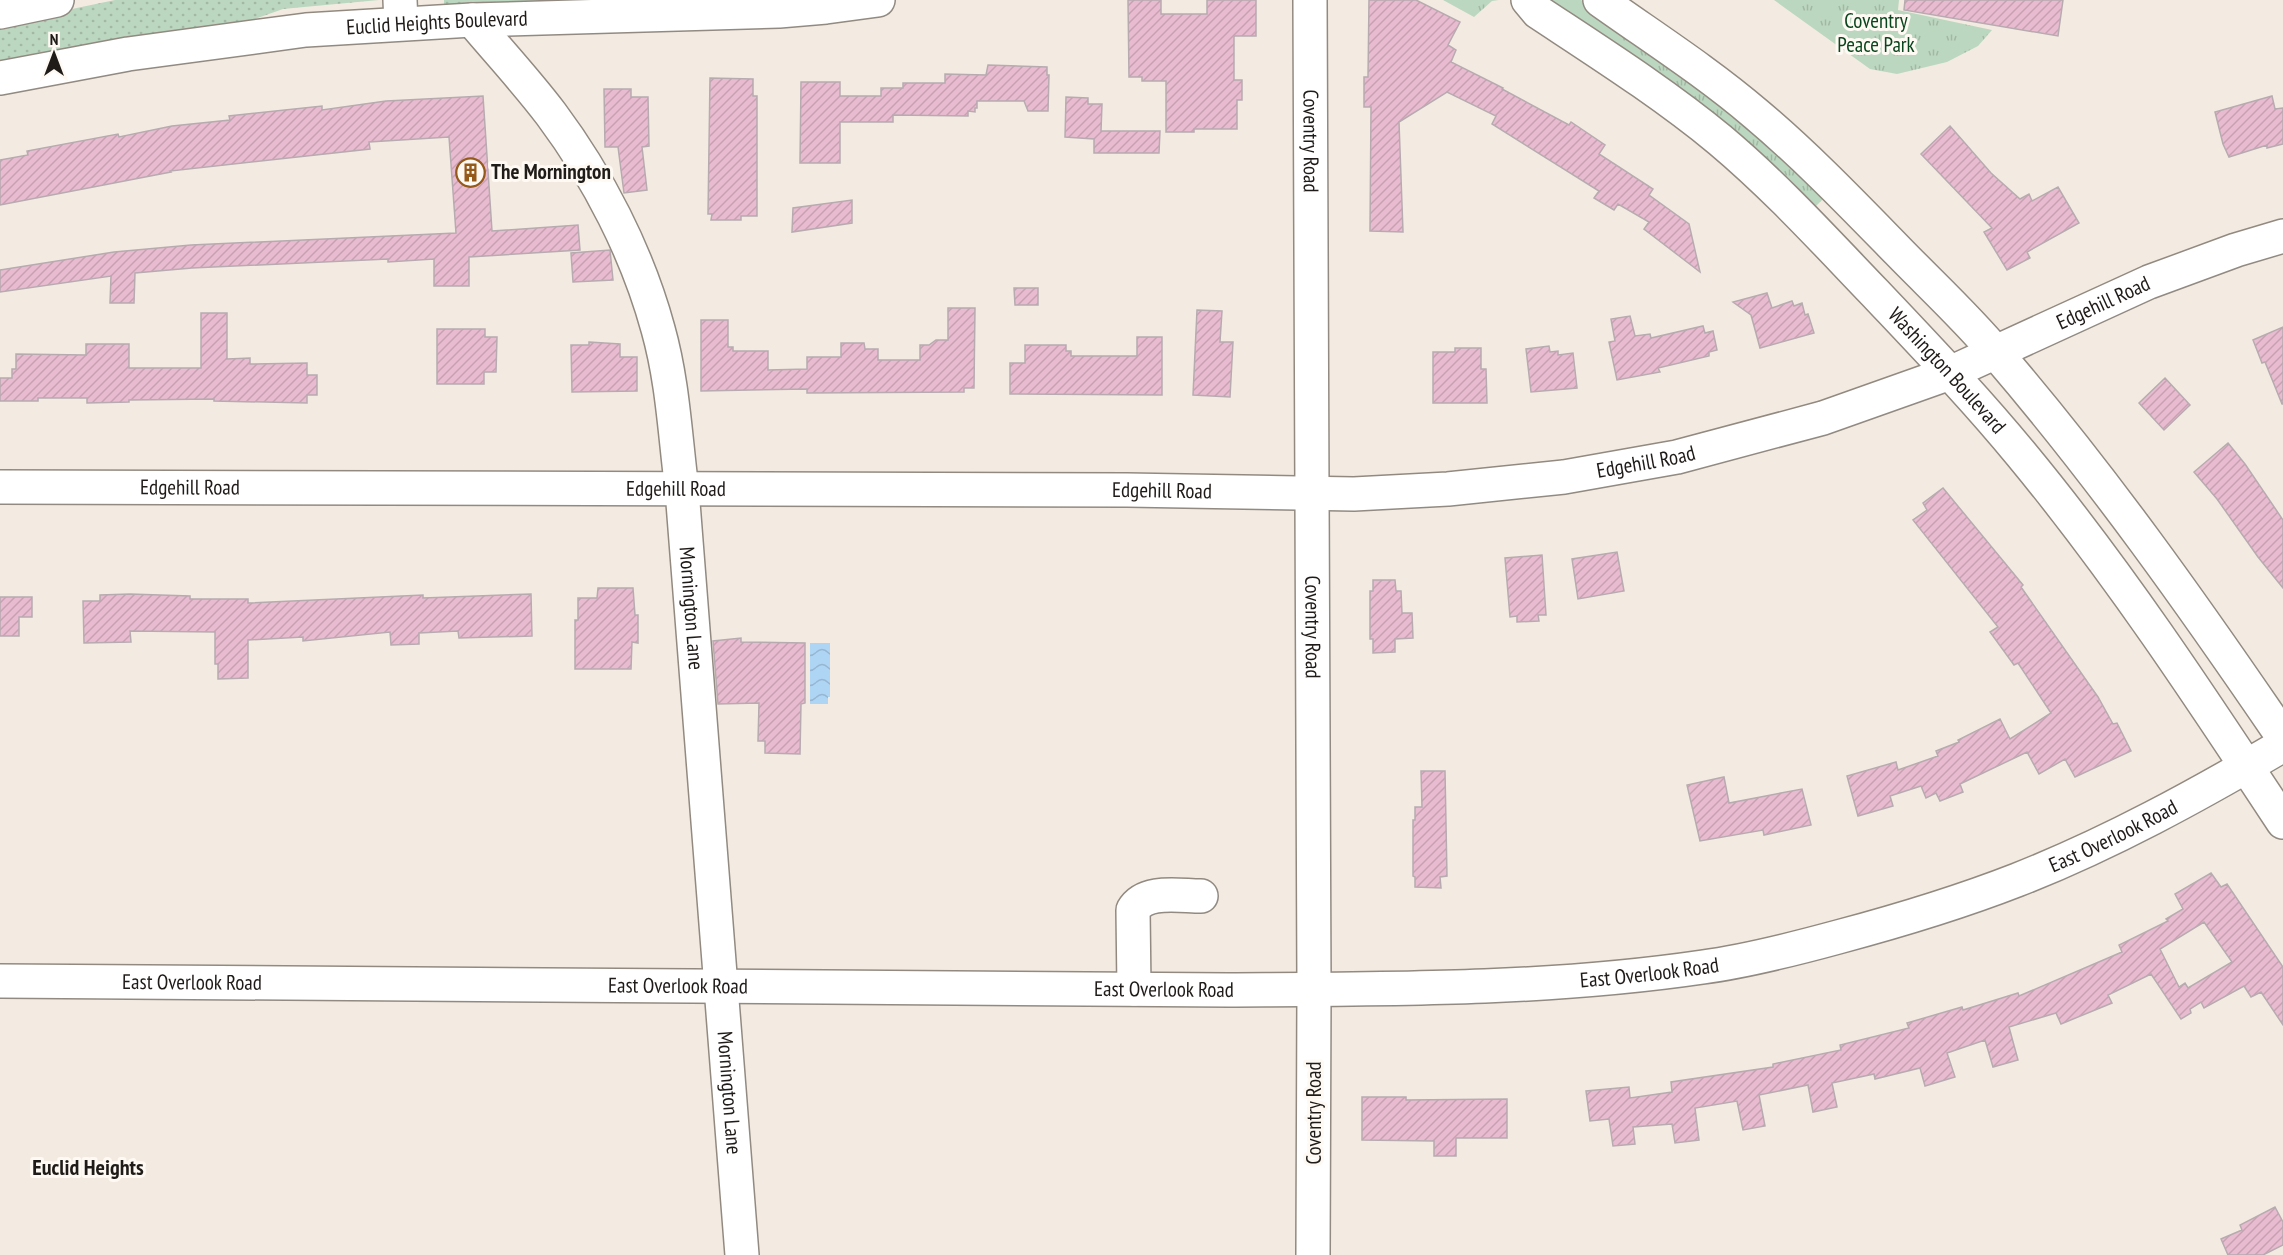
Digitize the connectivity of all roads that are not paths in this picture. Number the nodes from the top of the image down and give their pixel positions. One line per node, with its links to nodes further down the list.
1 (57, 0): 6 (street)
2 (878, 0): 8 (street, Euclid Heights Boulevard)
3 (1310, 0): 15 (street, Coventry Road)
4 (1528, 0): 12 (street, Washington Boulevard)
5 (1600, 0): 11 (street)
6 (0, 12)
7 (400, 12): 8 (street, Euclid Heights Boulevard); 9 (street, Euclid Heights Boulevard)
8 (472, 20): 14 (street, Mornington Lane)
9 (0, 78)
10 (2283, 236): 11 (street, Edgehill Road)
11 (1995, 351): 12 (street, Edgehill Road); 16 (street)
12 (1950, 373): 15 (street, Edgehill Road); 18 (street, Washington Boulevard)
13 (0, 487): 14 (street, Edgehill Road)
14 (682, 490): 15 (street, Edgehill Road); 22 (street, Mornington Lane)
15 (1311, 494): 24 (street, Coventry Road)
16 (2283, 736)
17 (2283, 746): 18 (street, East Overlook Road)
18 (2246, 767): 19 (street, Washington Boulevard); 24 (street, East Overlook Road)
19 (2283, 822)
20 (1201, 896): 23 (street)
21 (0, 981): 22 (street, East Overlook Road)
22 (720, 985): 23 (street, East Overlook Road); 25 (street, Mornington Lane)
23 (1134, 989): 24 (street, East Overlook Road)
24 (1314, 989): 26 (street, Coventry Road)
25 (742, 1255)
26 (1313, 1255)

